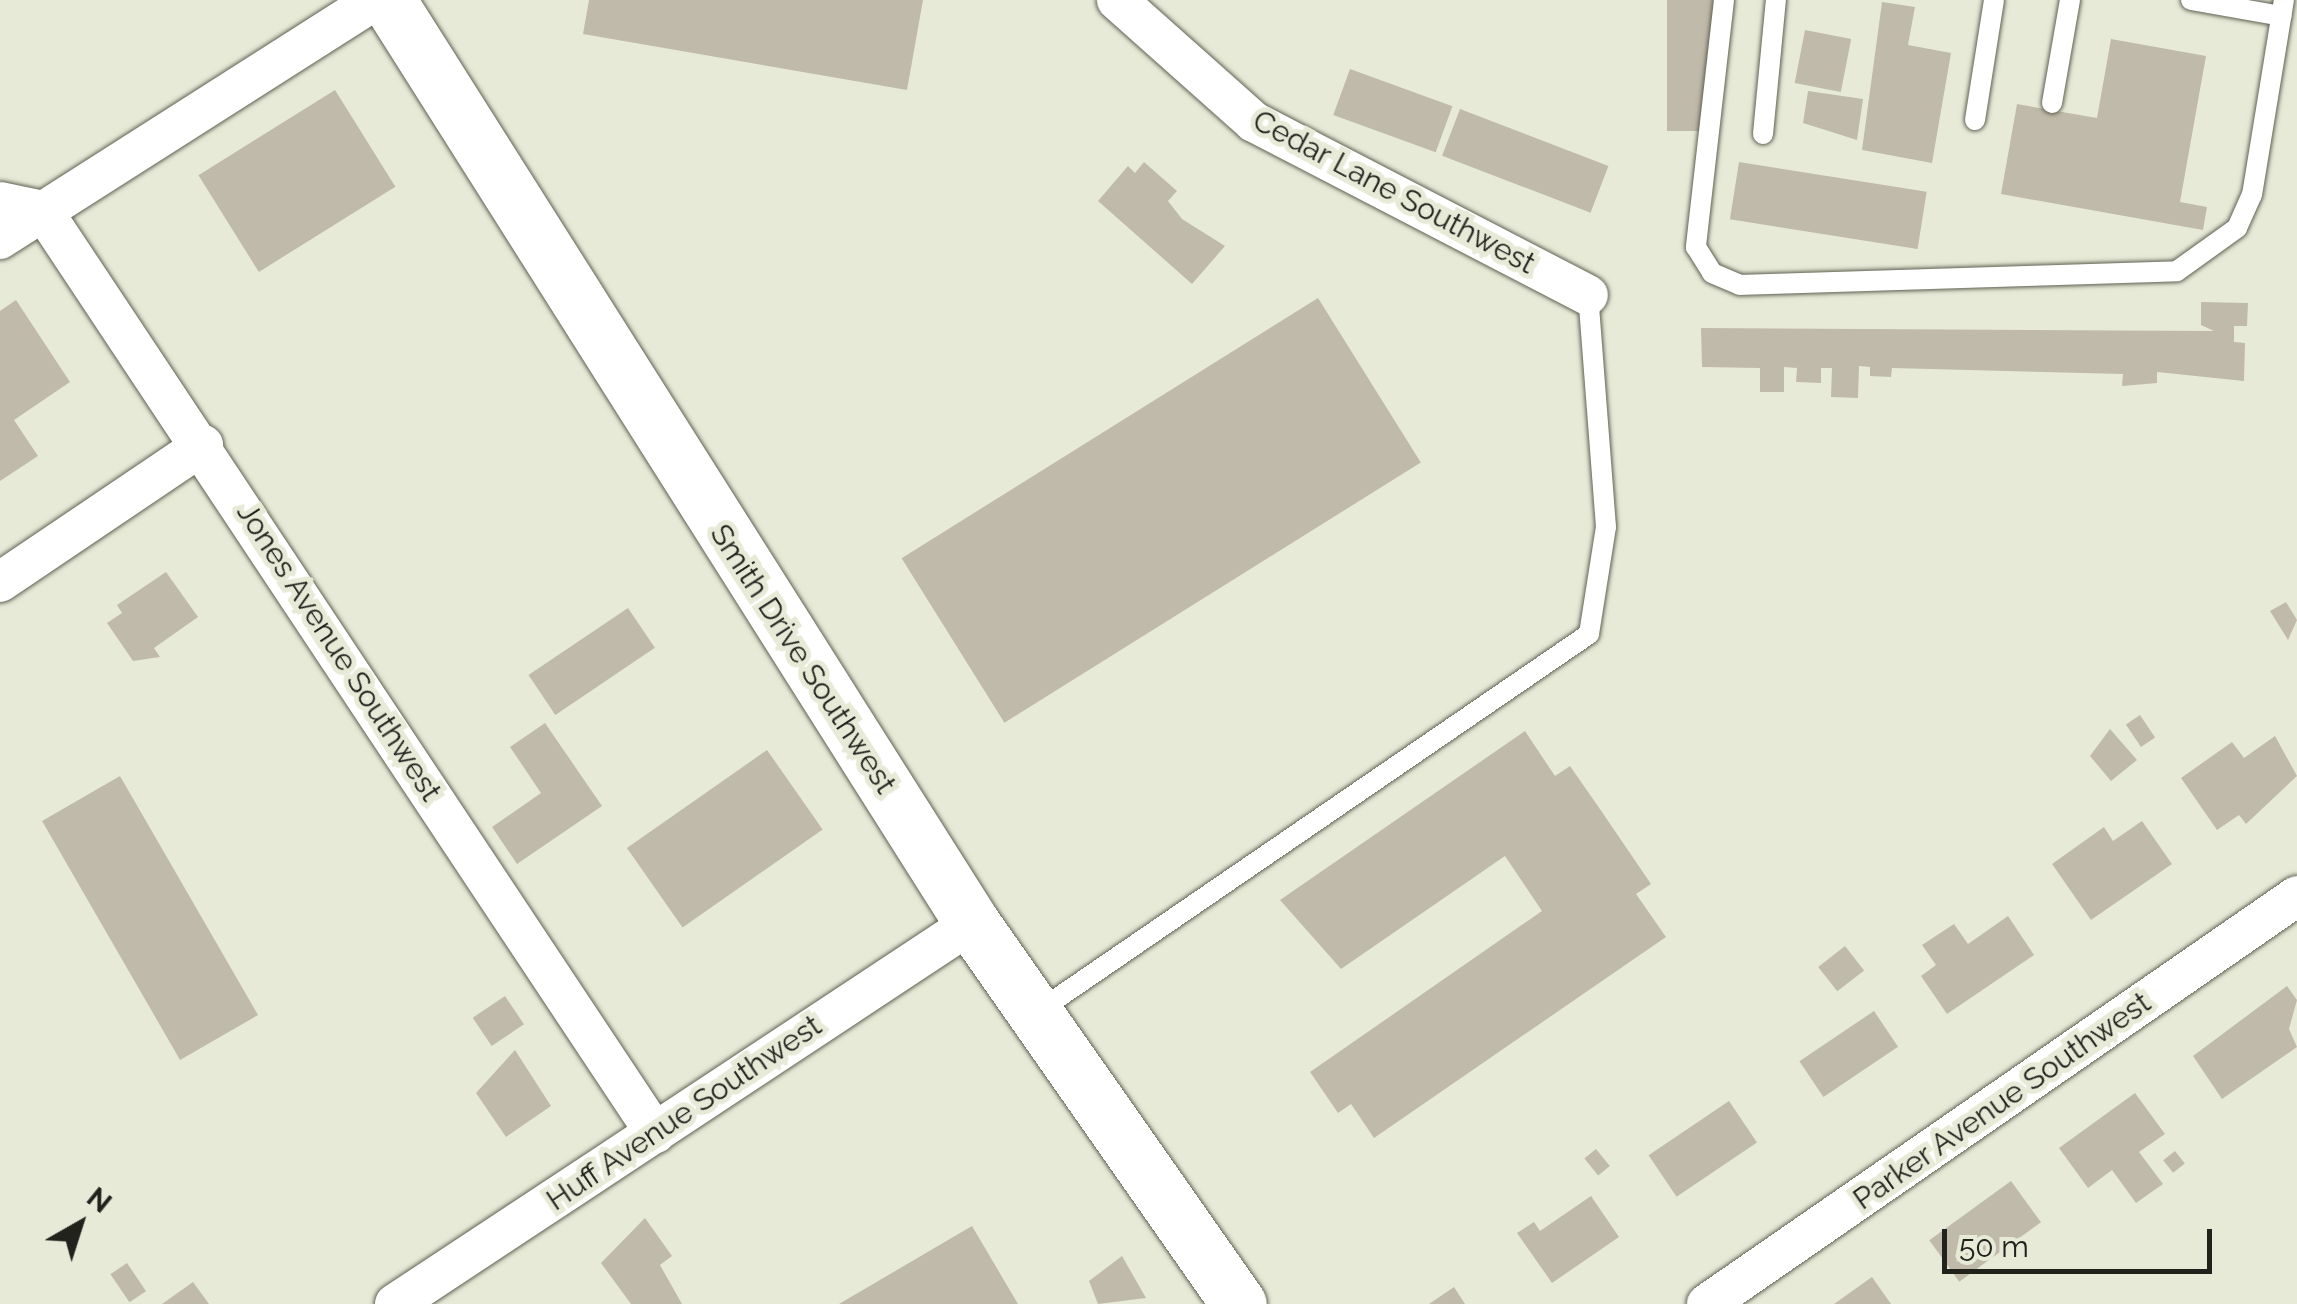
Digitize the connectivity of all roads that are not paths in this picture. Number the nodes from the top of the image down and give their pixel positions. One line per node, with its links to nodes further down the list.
1 (375, 0): 14 (street)
2 (388, 0): 20 (street, Smith Drive Southwest)
3 (1117, 0): 16 (street, Cedar Lane Southwest)
4 (1724, 0): 9 (lane)
5 (1776, 0): 12 (lane)
6 (1994, 0): 11 (lane)
7 (2070, 0): 10 (lane)
8 (2192, 0): 9 (lane)
9 (2283, 8)
10 (2052, 103)
11 (1975, 120)
12 (1763, 134)
13 (0, 202): 14 (street)
14 (44, 211): 15 (street); 17 (street, Jones Avenue Southwest)
15 (0, 239)
16 (1588, 295): 21 (lane)
17 (203, 445): 18 (street); 22 (street, Jones Avenue Southwest)
18 (0, 582)
19 (2297, 896): 25 (street, Parker Avenue Southwest)
20 (972, 922): 21 (street, Smith Drive Southwest); 22 (street, Huff Avenue Southwest)
21 (1035, 1013): 24 (street, Smith Drive Southwest)
22 (655, 1133): 23 (street, Huff Avenue Southwest)
23 (395, 1304)
24 (1239, 1304)
25 (1707, 1304)

